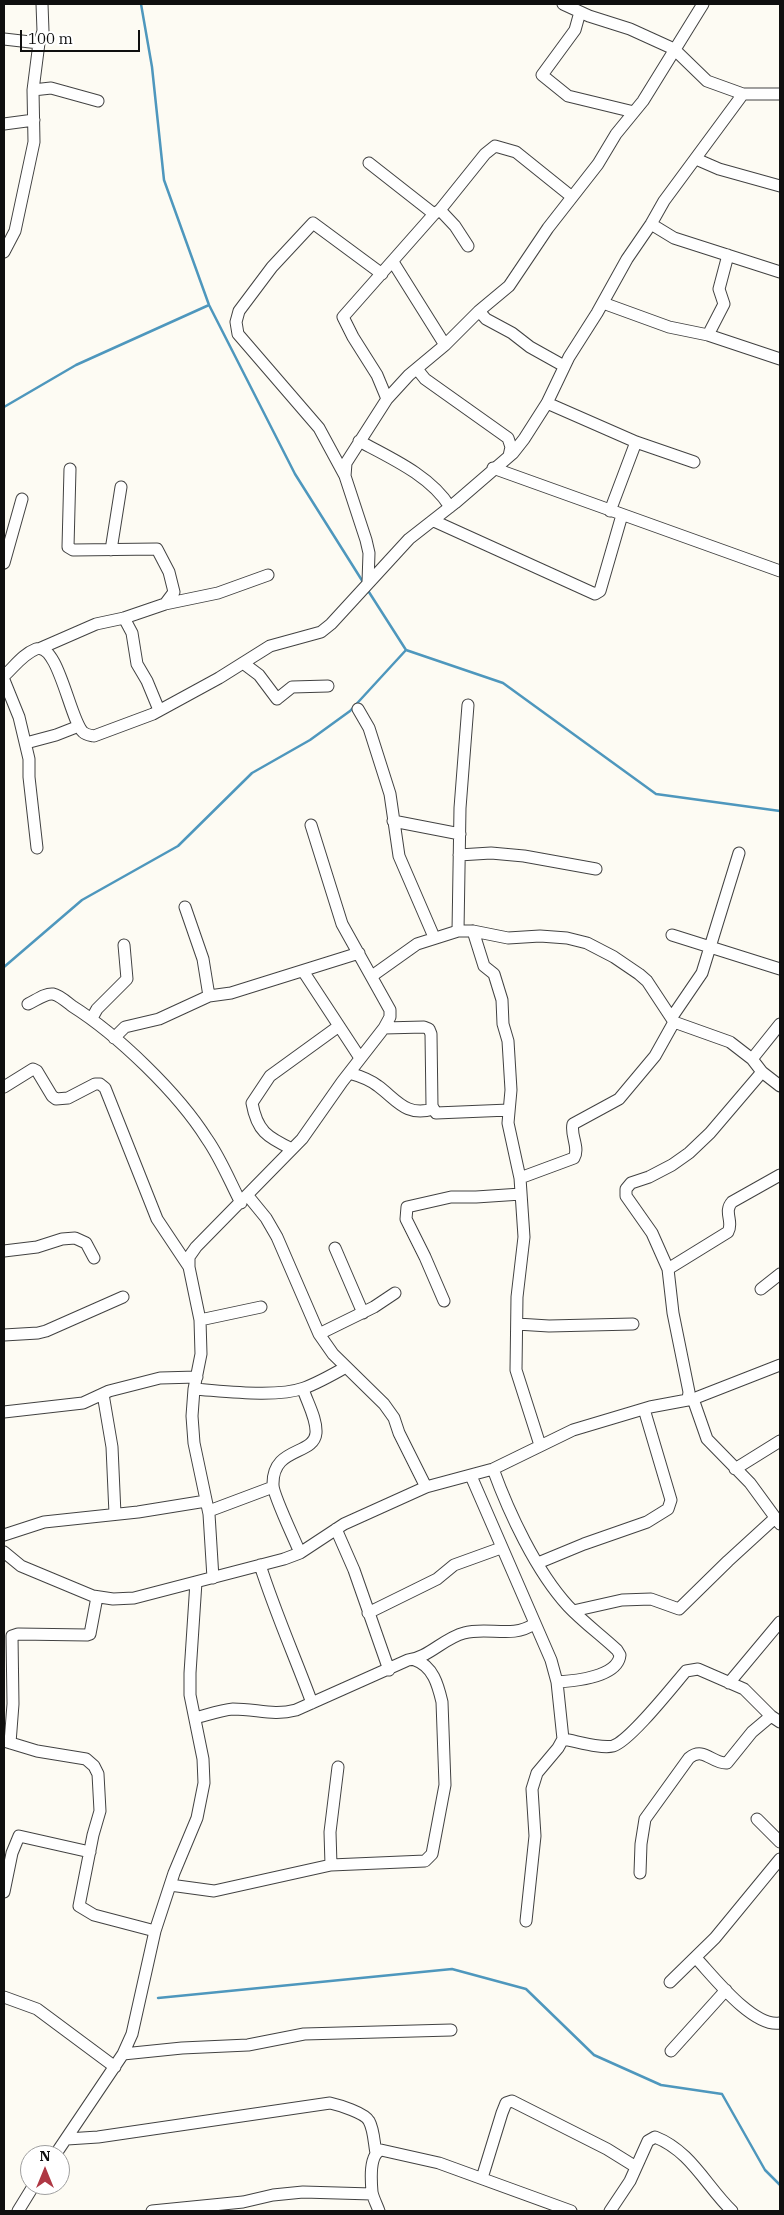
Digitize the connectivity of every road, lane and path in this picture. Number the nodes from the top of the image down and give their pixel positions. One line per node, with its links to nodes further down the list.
1 (42, 4): 6 (street)
2 (563, 4): 4 (street)
3 (704, 4): 7 (street)
4 (580, 12): 7 (street); 12 (street)
5 (4, 40): 6 (street)
6 (39, 43): 8 (street)
7 (674, 49): 9 (street); 12 (street)
8 (33, 90): 11 (street); 13 (street)
9 (743, 94): 10 (street); 15 (street)
10 (780, 94)
11 (98, 101)
12 (634, 112): 18 (street)
13 (34, 120): 14 (street); 22 (street)
14 (4, 124)
15 (696, 159): 17 (street); 20 (street)
16 (369, 162): 19 (street)
17 (780, 186)
18 (572, 197): 19 (street); 28 (street)
19 (437, 212): 21 (street); 24 (street)
20 (651, 224): 23 (street); 27 (street)
21 (468, 246)
22 (4, 249)
23 (728, 255): 25 (street); 29 (street)
24 (393, 262): 26 (street); 30 (street)
25 (780, 272)
26 (382, 274): 34 (street); 42 (street)
27 (603, 302): 29 (street); 32 (street)
28 (479, 311): 30 (street); 32 (street)
29 (708, 335): 31 (street)
30 (445, 345): 33 (street)
31 (780, 359)
32 (564, 366): 35 (street)
33 (417, 369): 34 (street); 38 (street)
34 (387, 399): 36 (street)
35 (547, 403): 37 (street); 38 (street)
36 (359, 442): 42 (street); 45 (street)
37 (636, 442): 39 (street); 46 (street)
38 (509, 456): 40 (street)
39 (694, 462)
40 (493, 468): 45 (street); 46 (street)
41 (70, 469): 49 (street)
42 (345, 476): 53 (street)
43 (121, 486): 49 (street)
44 (22, 499): 50 (street)
45 (450, 507): 48 (street)
46 (610, 511): 47 (street)
47 (622, 515): 48 (street); 51 (street)
48 (434, 521): 53 (street)
49 (112, 550): 54 (street)
50 (4, 562)
51 (780, 571)
52 (268, 576): 54 (street)
53 (368, 582): 57 (street)
54 (165, 604): 55 (street)
55 (124, 618): 56 (street); 62 (street)
56 (41, 648): 58 (street); 63 (street)
57 (243, 663): 59 (street); 62 (street)
58 (4, 678): 64 (street)
59 (328, 686)
60 (468, 705): 67 (street)
61 (358, 709): 65 (street)
62 (159, 710): 63 (street)
63 (79, 726): 64 (street)
64 (26, 743): 68 (street)
65 (393, 821): 67 (street); 76 (street)
66 (312, 825): 79 (street)
67 (460, 834): 70 (street)
68 (37, 848)
69 (739, 853): 78 (street)
70 (460, 855): 71 (street); 73 (street)
71 (596, 869)
72 (185, 908): 83 (street)
73 (458, 931): 74 (street); 76 (street)
74 (473, 931): 86 (street); 98 (street)
75 (672, 935): 78 (street)
76 (434, 937): 82 (street)
77 (124, 945): 85 (street)
78 (710, 946): 80 (street); 86 (street)
79 (359, 953): 81 (street); 82 (street)
80 (780, 969)
81 (303, 971): 83 (street); 88 (street)
82 (372, 976): 89 (street)
83 (209, 996): 90 (street)
84 (28, 1004): 85 (street)
85 (92, 1018): 90 (street)
86 (673, 1020): 92 (street); 101 (street)
87 (780, 1024): 92 (street)
88 (339, 1026): 91 (street); 99 (street)
89 (384, 1028): 91 (street); 97 (street)
90 (114, 1038): 103 (street)
91 (360, 1058): 94 (street)
92 (752, 1059): 93 (street)
93 (762, 1072): 96 (street); 108 (street)
94 (349, 1073): 97 (street); 99 (street)
95 (4, 1086): 107 (street)
96 (780, 1086)
97 (433, 1108): 98 (street)
98 (509, 1110): 101 (street)
99 (292, 1150): 103 (street)
100 (780, 1175): 108 (street)
101 (520, 1178): 102 (street)
102 (521, 1194): 113 (street); 117 (street)
103 (244, 1200): 107 (street); 119 (street)
104 (335, 1248): 115 (street)
105 (4, 1250): 106 (street)
106 (94, 1258)
107 (189, 1267): 116 (street)
108 (668, 1269): 127 (street)
109 (780, 1274): 110 (street)
110 (761, 1289)
111 (396, 1293): 115 (street)
112 (123, 1297): 120 (street)
113 (444, 1301)
114 (262, 1307): 116 (street)
115 (363, 1313): 119 (street)
116 (200, 1320): 123 (street)
117 (516, 1324): 118 (street); 131 (street)
118 (633, 1324)
119 (319, 1334): 122 (street)
120 (4, 1335)
121 (780, 1365): 127 (street)
122 (346, 1367): 125 (street); 135 (street)
123 (197, 1377): 124 (street); 126 (street)
124 (194, 1389): 125 (street); 137 (street)
125 (303, 1389): 136 (street)
126 (103, 1394): 129 (street); 138 (street)
127 (690, 1399): 128 (street); 133 (street)
128 (644, 1409): 131 (street); 145 (street)
129 (4, 1412)
130 (780, 1441): 133 (street)
131 (540, 1445): 132 (street)
132 (493, 1469): 134 (street); 145 (street)
133 (735, 1469): 139 (street)
134 (471, 1476): 135 (street); 142 (street)
135 (426, 1486): 140 (street)
136 (273, 1487): 137 (street); 144 (street)
137 (207, 1506): 138 (street); 147 (street)
138 (115, 1514): 141 (street)
139 (778, 1521): 150 (street)
140 (336, 1529): 144 (street); 151 (street)
141 (4, 1535)
142 (501, 1548): 151 (street); 153 (street)
143 (4, 1552): 149 (street)
144 (300, 1553): 146 (street)
145 (538, 1563): 150 (street)
146 (260, 1565): 147 (street); 158 (street)
147 (213, 1578): 148 (street)
148 (196, 1582): 149 (street); 159 (street)
149 (97, 1597): 162 (street)
150 (573, 1611): 156 (street)
151 (368, 1613): 155 (street)
152 (780, 1622): 157 (street)
153 (534, 1624): 154 (street); 156 (street)
154 (415, 1660): 155 (street); 168 (street)
155 (389, 1670): 158 (street)
156 (557, 1682): 161 (street)
157 (729, 1683): 160 (street); 161 (street)
158 (312, 1703): 159 (street)
159 (195, 1718): 170 (street)
160 (775, 1719): 169 (street)
161 (563, 1739): 172 (street)
162 (7, 1742): 166 (street)
163 (338, 1767): 168 (street)
164 (757, 1820): 165 (street)
165 (780, 1842)
166 (90, 1852): 171 (street); 173 (street)
167 (780, 1859): 174 (street)
168 (331, 1865): 170 (street)
169 (640, 1873)
170 (170, 1885): 173 (street)
171 (4, 1892)
172 (526, 1921)
173 (155, 1931): 181 (street)
174 (696, 1958): 175 (street); 176 (street)
175 (670, 1982)
176 (726, 1990): 178 (street); 180 (street)
177 (4, 1997): 182 (street)
178 (780, 2023)
179 (451, 2030): 181 (street)
180 (671, 2051)
181 (123, 2054): 182 (street)
182 (115, 2067): 183 (street)
183 (66, 2138): 184 (street); 185 (street)
184 (61, 2145)
185 (376, 2153): 187 (street); 188 (street)
186 (636, 2167): 187 (street); 195 (street); 196 (street)
187 (482, 2178): 194 (street)
188 (372, 2194): 190 (street); 193 (street)
189 (28, 2195): 191 (street)
190 (179, 2210): 192 (street)
191 (18, 2211)
192 (152, 2211)
193 (379, 2211)
194 (571, 2211)
195 (610, 2211)
196 (732, 2211)

